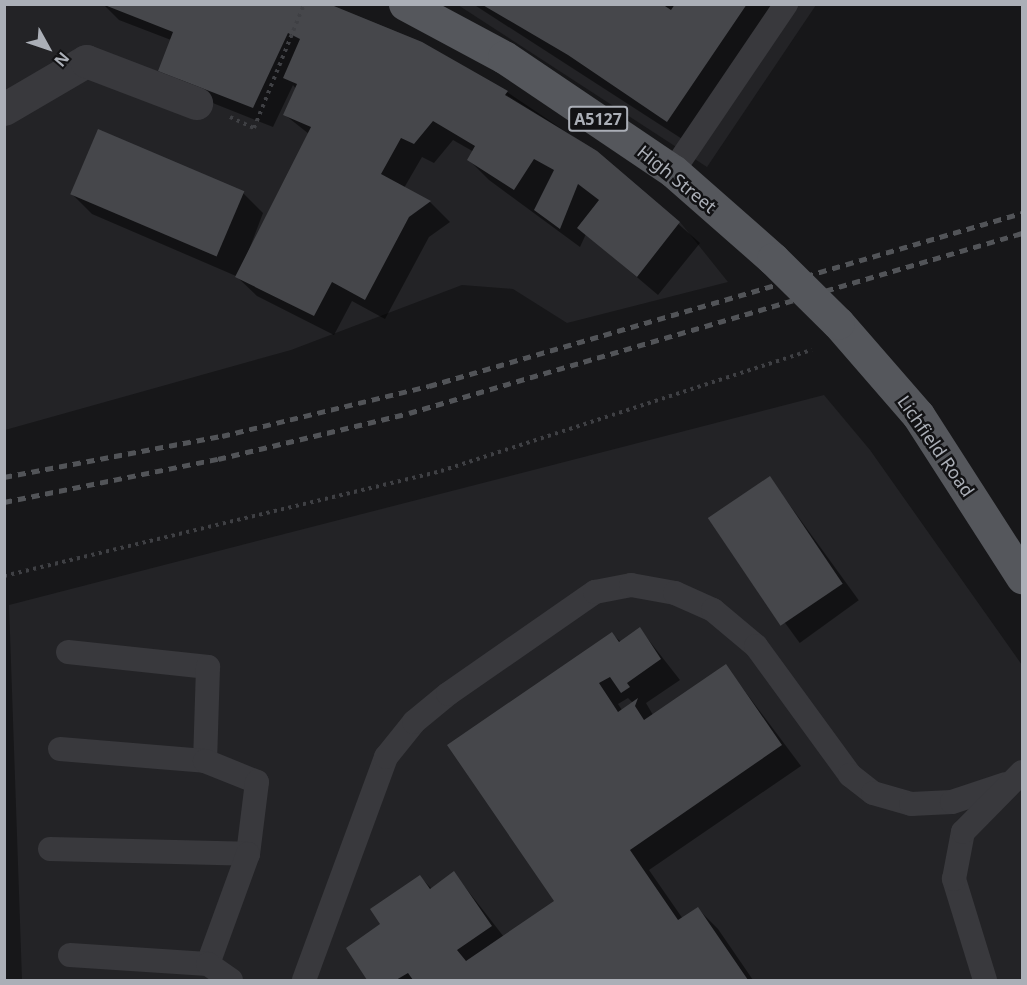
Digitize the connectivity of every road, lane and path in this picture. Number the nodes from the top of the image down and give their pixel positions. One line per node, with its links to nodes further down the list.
1 (304, 4): 4 (path)
2 (786, 4): 6 (lane)
3 (408, 5): 6 (main road, High Street / A5127)
4 (196, 103): 5 (street)
5 (4, 110)
6 (673, 171): 7 (main road, High Street / A5127, bridge)
7 (844, 330): 8 (path); 9 (main road, Lichfield Road)
8 (4, 576)
9 (1023, 577)
10 (68, 652): 12 (lane)
11 (60, 749): 12 (lane)
12 (205, 761): 15 (lane)
13 (1014, 778): 19 (lane); 20 (lane)
14 (50, 849): 15 (lane)
15 (248, 854): 17 (lane)
16 (70, 955): 17 (lane)
17 (208, 964): 18 (lane)
18 (231, 981)
19 (304, 981)
20 (985, 981)

